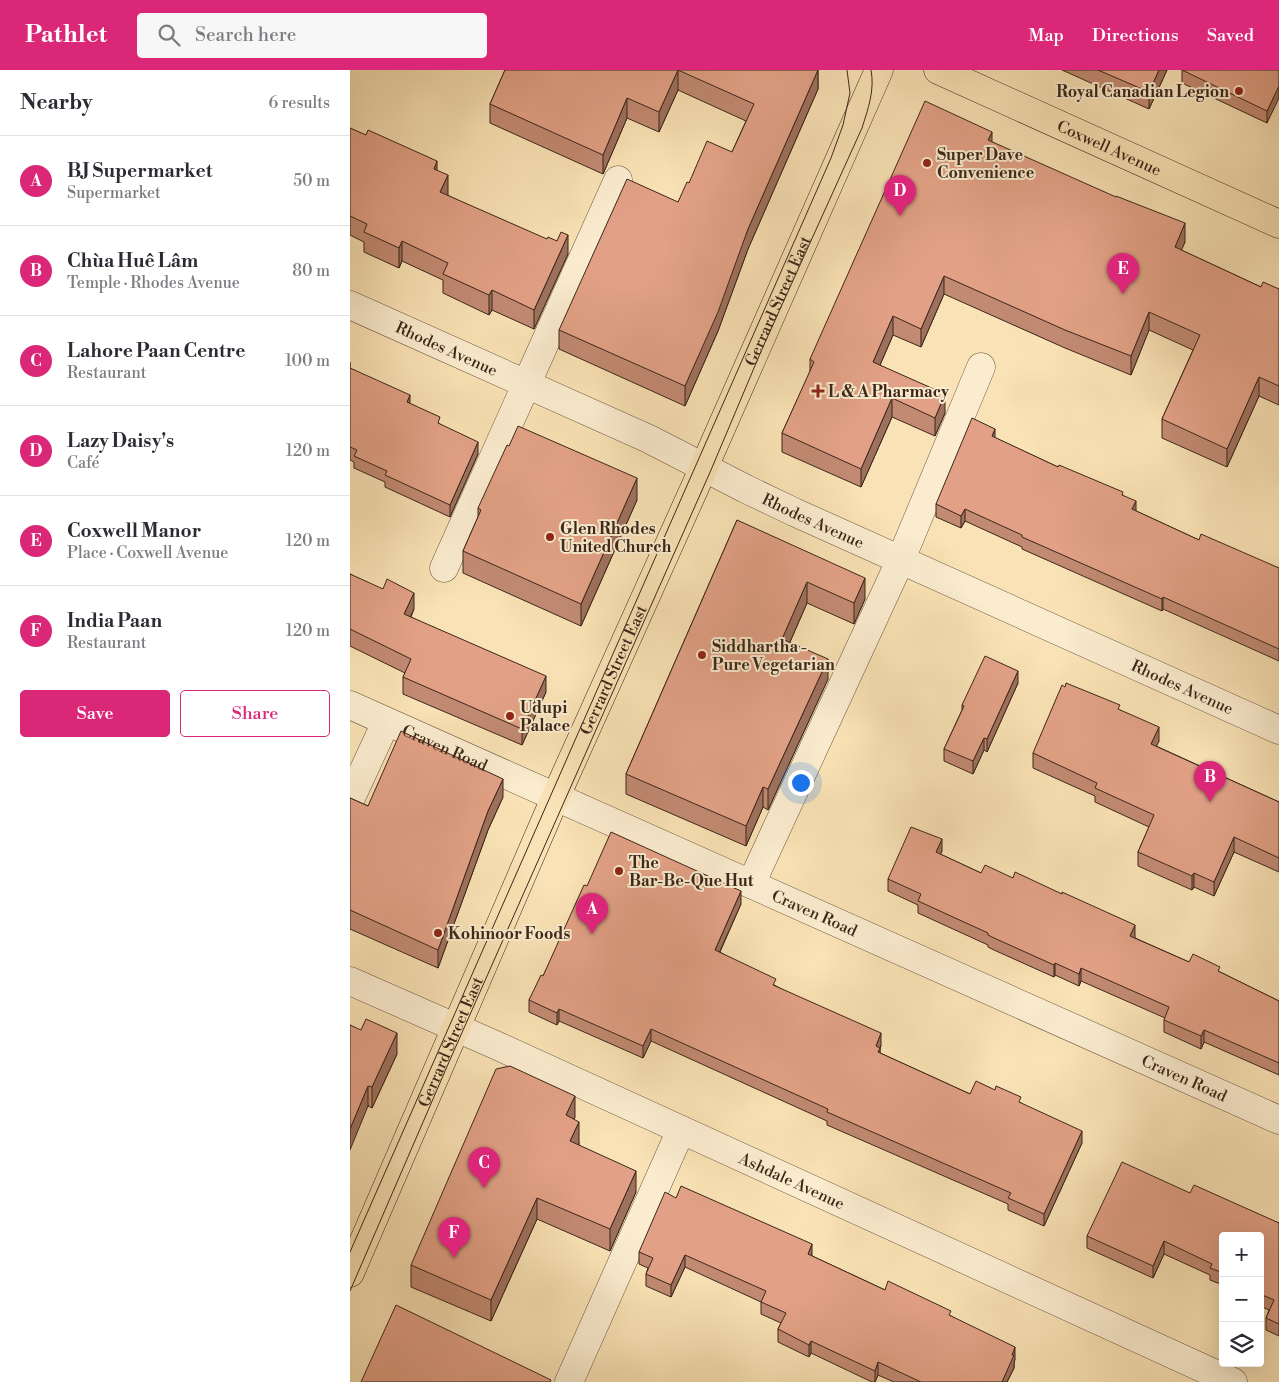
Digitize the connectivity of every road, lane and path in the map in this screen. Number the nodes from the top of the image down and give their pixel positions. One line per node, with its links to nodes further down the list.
1 (879, 70): 8 (main road, Gerrard Street East)
2 (938, 70): 4 (main road, Coxwell Avenue)
3 (618, 180): 7 (street)
4 (1279, 224)
5 (350, 305): 7 (street, Rhodes Avenue)
6 (981, 366): 9 (street)
7 (527, 384): 8 (street, Rhodes Avenue); 10 (street)
8 (704, 467): 9 (street, Rhodes Avenue); 14 (main road, Gerrard Street East)
9 (901, 559): 13 (street, Rhodes Avenue); 16 (street)
10 (444, 568)
11 (350, 705): 12 (street, Craven Road)
12 (386, 722): 14 (street, Craven Road); 15 (street)
13 (1279, 730)
14 (556, 796): 16 (street, Craven Road); 18 (main road, Gerrard Street East)
15 (350, 800)
16 (751, 884): 19 (street, Craven Road)
17 (350, 981): 18 (street, Ashdale Avenue)
18 (457, 1028): 20 (street, Ashdale Avenue); 21 (main road, Gerrard Street East)
19 (1279, 1120)
20 (681, 1130): 22 (street); 23 (street, Ashdale Avenue)
21 (350, 1273)
22 (569, 1382)
23 (1233, 1382)

